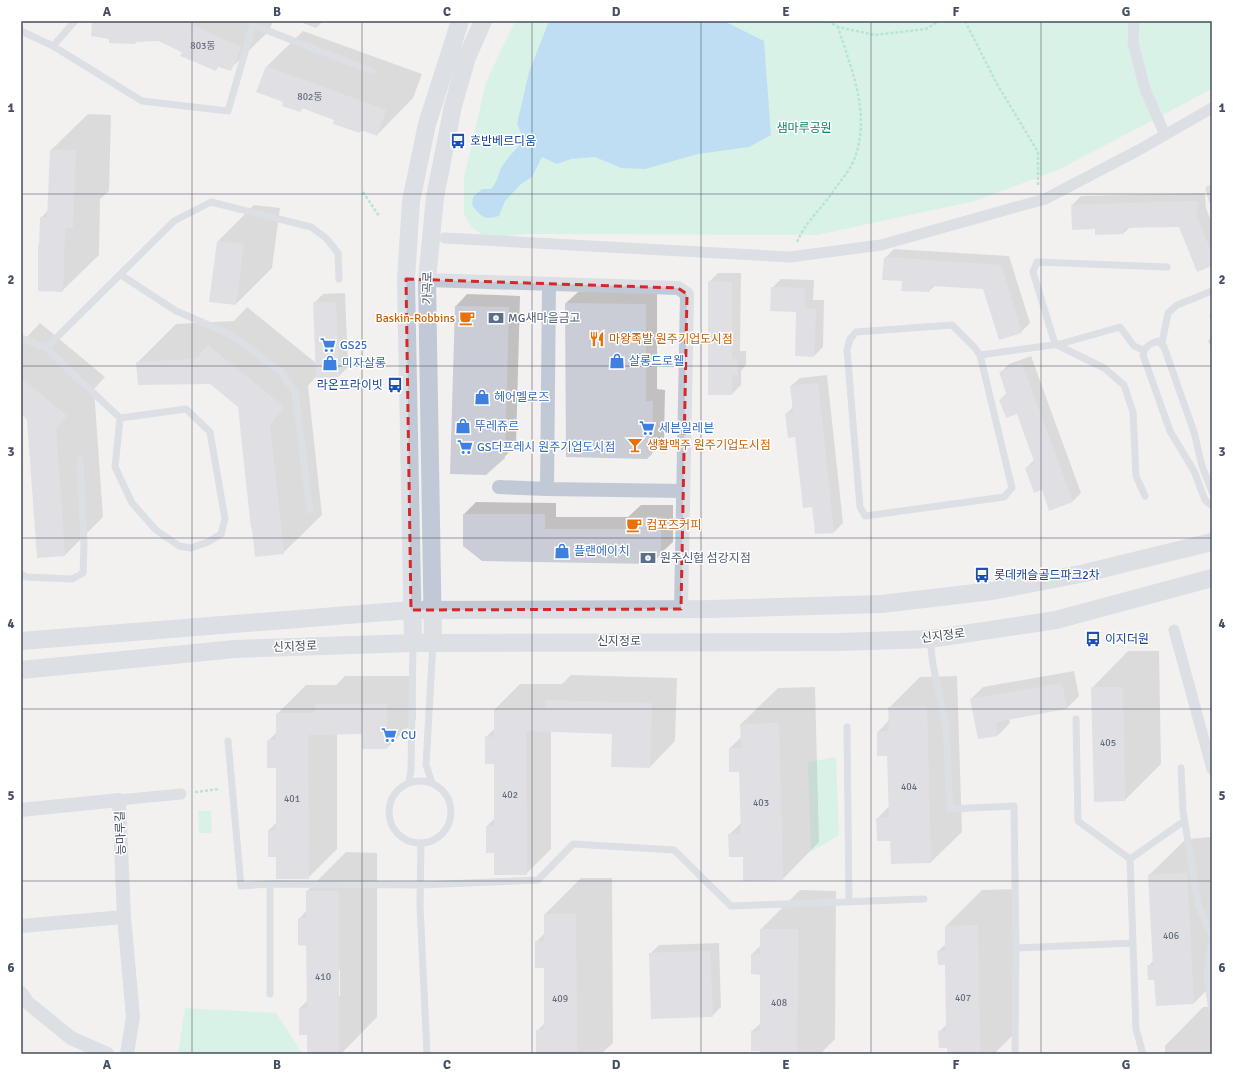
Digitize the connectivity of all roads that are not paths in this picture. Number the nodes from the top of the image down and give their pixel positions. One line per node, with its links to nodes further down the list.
1 (75, 21): 7 (lane)
2 (460, 21): 16 (street, 가곡로)
3 (483, 21): 18 (street, 가곡로)
4 (1134, 21): 10 (street)
5 (253, 23): 7 (lane); 8 (lane)
6 (21, 31): 7 (lane)
7 (53, 46)
8 (372, 71)
9 (1212, 108): 10 (street)
10 (1165, 135): 13 (street)
11 (1212, 188): 12 (lane)
12 (1212, 200)
13 (445, 238)
14 (1167, 267): 23 (lane)
15 (122, 274): 17 (lane); 24 (lane); 35 (lane)
16 (406, 278): 18 (street); 40 (street, 가곡로)
17 (339, 279)
18 (427, 280): 19 (street); 41 (street, 가곡로)
19 (549, 284): 30 (street); 31 (street)
20 (1212, 291): 22 (lane)
21 (21, 338): 24 (lane)
22 (1162, 343): 25 (lane); 32 (lane)
23 (1055, 344): 25 (lane); 26 (lane); 33 (lane)
24 (46, 348): 27 (lane)
25 (1143, 350): 34 (lane)
26 (980, 355): 26 (lane)
27 (120, 418): 27 (lane)
28 (80, 460): 37 (lane)
29 (499, 487): 30 (street)
30 (547, 488): 31 (street)
31 (683, 491): 39 (street)
32 (1212, 492)
33 (1145, 496)
34 (1212, 506)
35 (310, 510)
36 (1212, 542): 39 (street)
37 (21, 574)
38 (1212, 578): 43 (street, 신지정로)
39 (681, 609): 41 (street)
40 (411, 610): 41 (street); 44 (street); 45 (street, 가곡로)
41 (432, 610): 46 (street, 가곡로)
42 (1174, 630): 52 (street)
43 (930, 639): 46 (street, 신지정로); 68 (lane)
44 (21, 641)
45 (413, 643): 46 (street, 신지정로); 47 (street, 신지정로); 53 (lane)
46 (432, 643): 54 (lane)
47 (21, 670)
48 (1076, 719): 60 (lane)
49 (847, 727): 64 (lane)
50 (228, 741): 61 (lane)
51 (1181, 768): 58 (lane)
52 (1212, 769)
53 (409, 783): 54 (lane); 59 (lane)
54 (432, 783): 59 (lane)
55 (181, 794): 56 (street)
56 (119, 800): 57 (street, 능마루길); 65 (street, 능마루길)
57 (21, 810)
58 (1184, 820): 60 (lane); 71 (lane)
59 (421, 843): 62 (lane)
60 (1130, 859): 67 (lane)
61 (270, 884): 62 (lane); 70 (lane)
62 (421, 885): 64 (lane); 74 (lane)
63 (924, 899): 64 (lane)
64 (849, 902)
65 (124, 917): 66 (street); 73 (street, 능마루길)
66 (21, 926)
67 (1133, 943): 68 (lane); 76 (lane)
68 (1016, 948): 75 (lane)
69 (21, 993): 72 (street)
70 (270, 994)
71 (1212, 1011)
72 (107, 1054)
73 (127, 1054)
74 (427, 1054)
75 (1015, 1054)
76 (1144, 1054)

